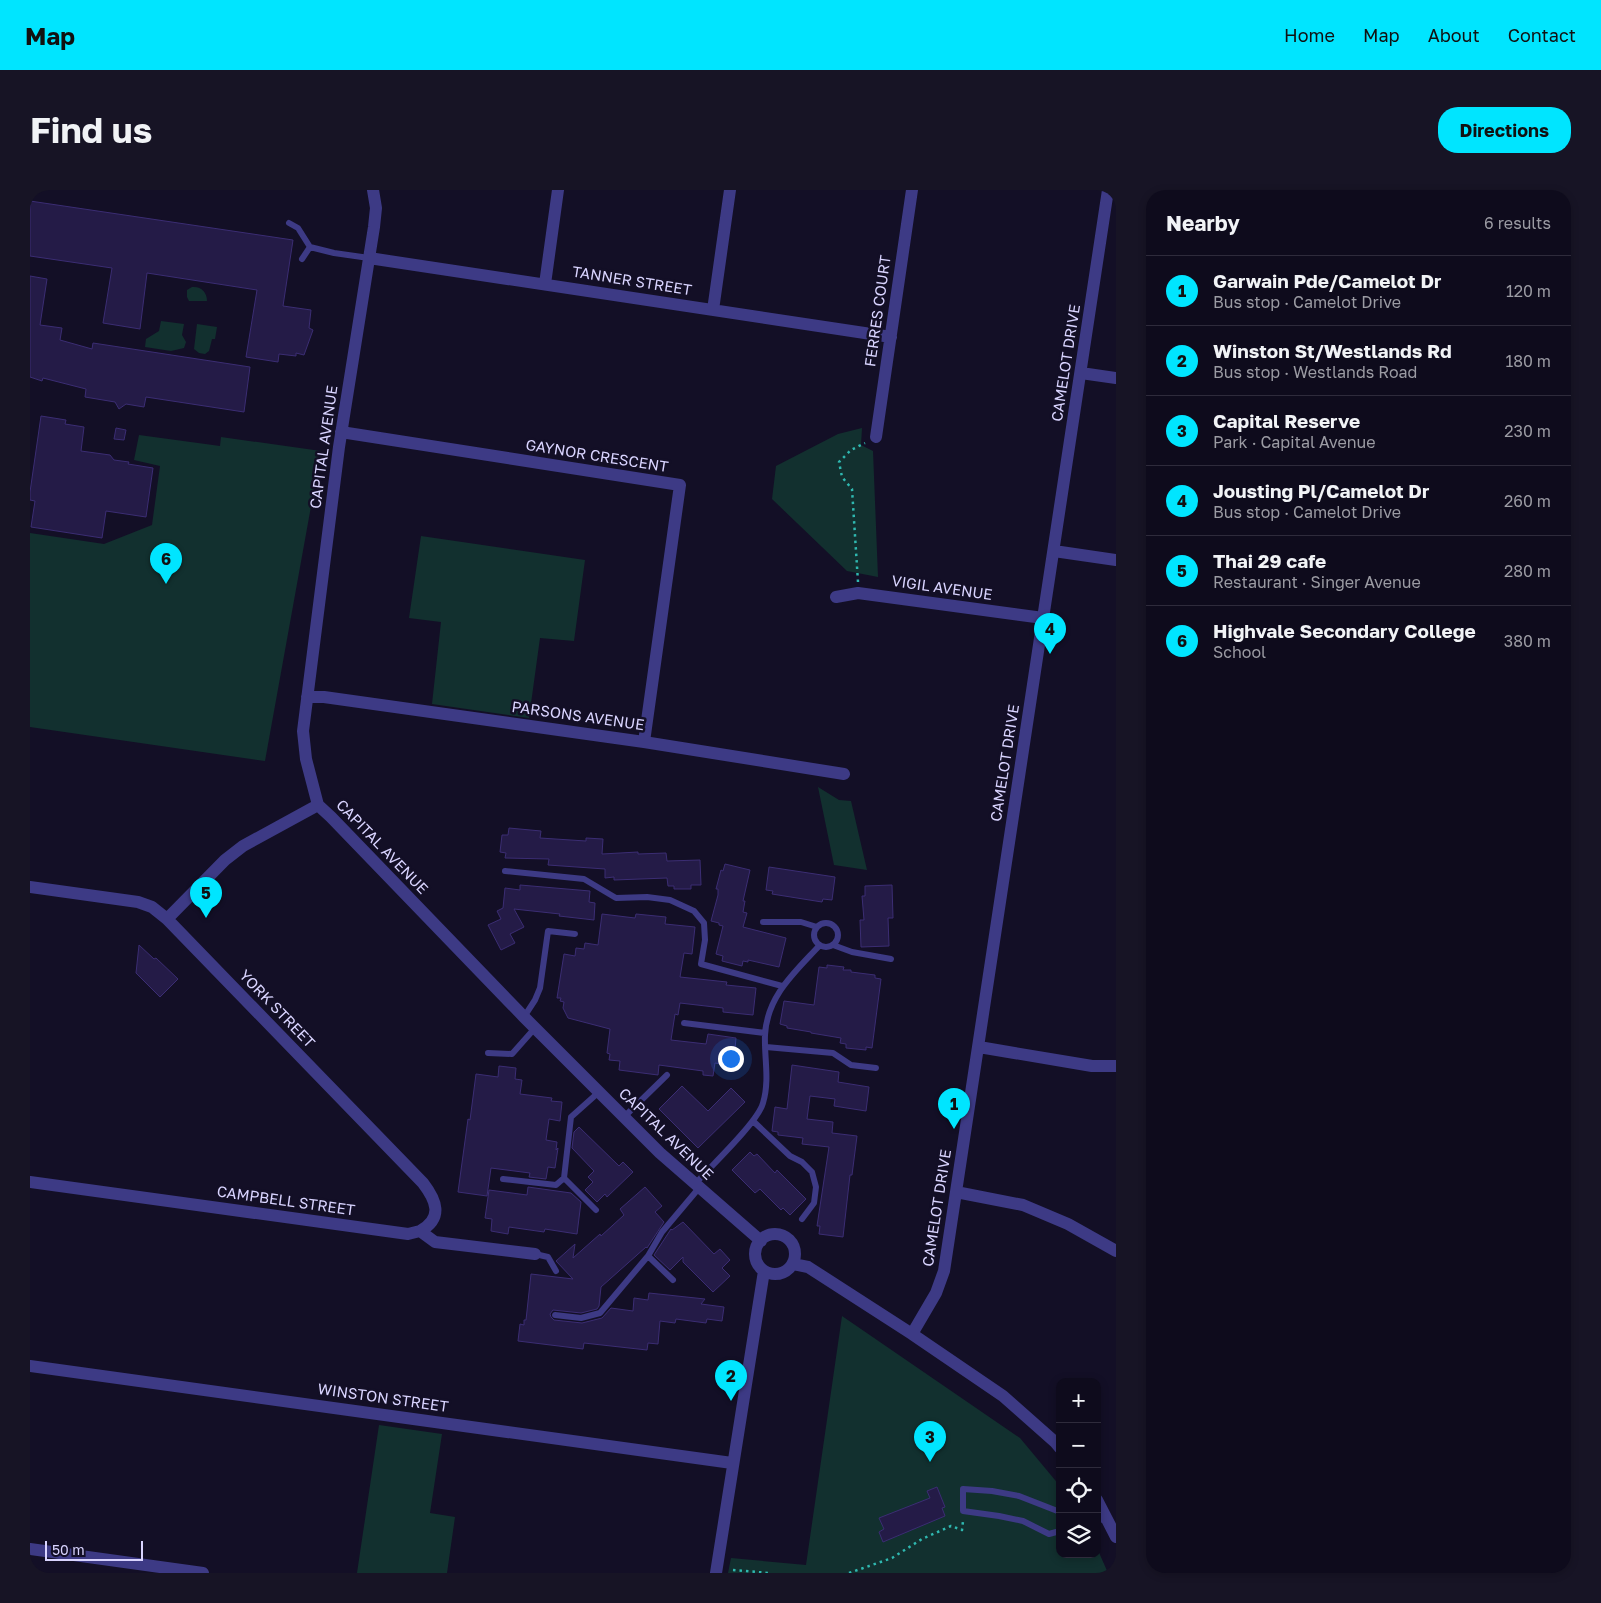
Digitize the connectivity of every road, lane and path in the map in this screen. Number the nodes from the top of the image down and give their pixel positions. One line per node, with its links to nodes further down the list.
1 (373, 190): 8 (street, CAPITAL AVENUE)
2 (558, 190): 10 (street)
3 (730, 190): 11 (street)
4 (912, 190): 12 (street, FERRES COURT)
5 (1108, 190): 13 (street, CAMELOT DRIVE)
6 (289, 223): 7 (lane)
7 (310, 247): 8 (lane); 9 (lane)
8 (369, 258): 10 (street, TANNER STREET); 15 (street, CAPITAL AVENUE)
9 (302, 259)
10 (544, 284): 11 (street, TANNER STREET)
11 (713, 310): 12 (street, TANNER STREET)
12 (891, 337): 16 (street, FERRES COURT)
13 (1081, 373): 14 (street); 17 (street, CAMELOT DRIVE)
14 (1116, 378)
15 (341, 432): 22 (street, CAPITAL AVENUE); 23 (street, GAYNOR CRESCENT)
16 (876, 437): 19 (path)
17 (1054, 551): 18 (street); 21 (street, CAMELOT DRIVE)
18 (1116, 560)
19 (858, 593): 20 (street, VIGIL AVENUE); 21 (street, VIGIL AVENUE)
20 (836, 597)
21 (1043, 618): 40 (street, CAMELOT DRIVE)
22 (307, 697): 23 (street, PARSONS AVENUE); 25 (street, CAPITAL AVENUE)
23 (644, 742): 24 (street, PARSONS AVENUE)
24 (844, 774)
25 (318, 805): 28 (street); 36 (street, CAPITAL AVENUE)
26 (505, 871): 35 (lane)
27 (30, 887): 28 (street, YORK STREET)
28 (167, 919): 56 (street, YORK STREET)
29 (763, 922): 30 (lane)
30 (817, 927): 32 (lane); 33 (lane)
31 (575, 934): 36 (lane)
32 (833, 945): 33 (lane); 34 (lane)
33 (820, 946): 35 (lane)
34 (891, 960)
35 (782, 986): 39 (lane)
36 (524, 1017): 38 (street, CAPITAL AVENUE)
37 (684, 1023): 39 (lane)
38 (535, 1028): 42 (lane); 46 (street, CAPITAL AVENUE)
39 (765, 1033): 41 (lane)
40 (979, 1047): 43 (street); 53 (street, CAMELOT DRIVE)
41 (766, 1048): 44 (lane); 48 (lane)
42 (488, 1053)
43 (1116, 1066)
44 (876, 1068)
45 (668, 1076): 47 (lane)
46 (599, 1092): 47 (street, CAPITAL AVENUE); 49 (lane)
47 (624, 1117): 52 (street, CAPITAL AVENUE)
48 (753, 1121): 52 (lane); 55 (lane)
49 (564, 1178): 50 (lane); 54 (lane)
50 (503, 1179)
51 (30, 1182): 56 (street, CAMPBELL STREET)
52 (697, 1186): 57 (street, CAPITAL AVENUE); 60 (lane)
53 (956, 1192): 58 (street); 66 (street, CAMELOT DRIVE)
54 (596, 1210)
55 (802, 1219)
56 (420, 1231): 59 (street)
57 (761, 1241): 61 (street); 63 (street)
58 (1116, 1251)
59 (535, 1254): 62 (lane)
60 (648, 1256): 64 (lane); 65 (lane)
61 (793, 1264): 63 (street); 66 (street)
62 (556, 1271)
63 (764, 1271): 69 (street)
64 (673, 1280)
65 (555, 1315)
66 (912, 1334): 68 (street)
67 (30, 1366): 69 (street, WINSTON STREET)
68 (1056, 1443)
69 (732, 1464): 78 (street)
70 (1056, 1510): 71 (lane)
71 (963, 1511): 73 (lane); 80 (path)
72 (1102, 1520): 74 (street)
73 (1056, 1532)
74 (1116, 1537)
75 (30, 1549): 77 (street)
76 (733, 1570): 79 (path)
77 (203, 1573)
78 (716, 1573)
79 (769, 1573)
80 (849, 1573)

